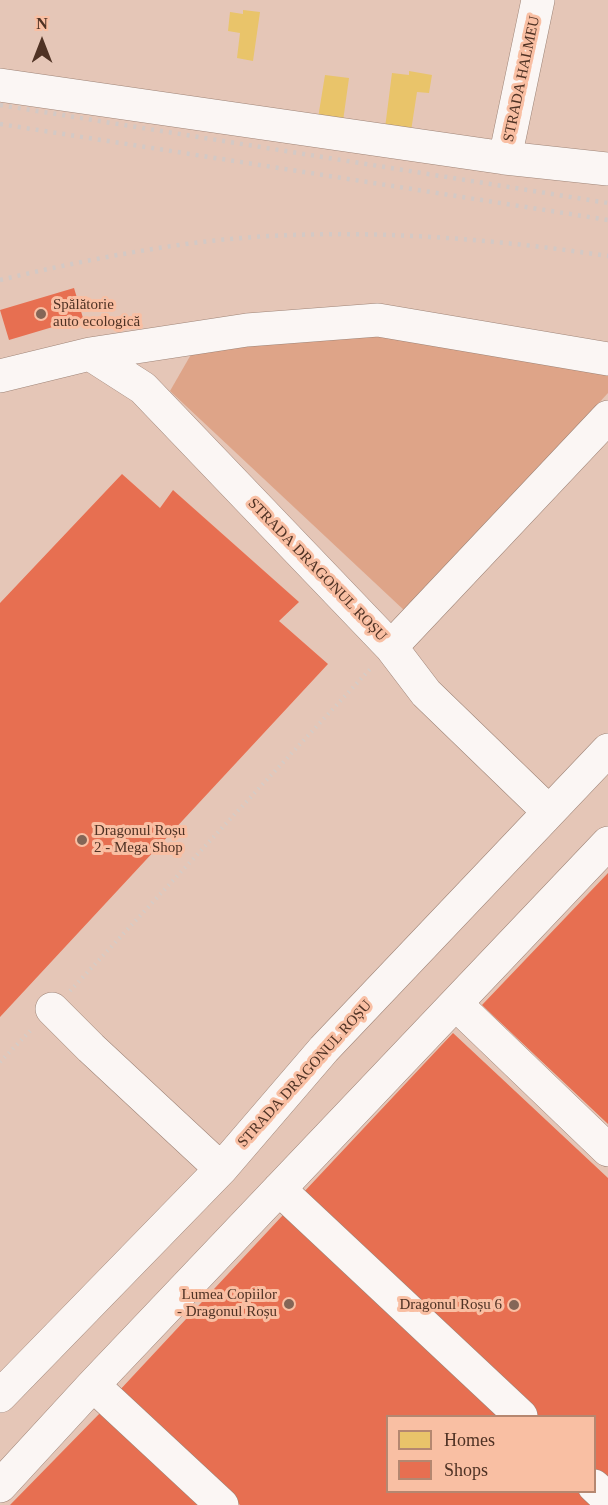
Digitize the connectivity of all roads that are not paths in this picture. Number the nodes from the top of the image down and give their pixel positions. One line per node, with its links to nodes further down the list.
1 (538, 0): 3 (street, STRADA HALMEU)
2 (0, 85): 3 (street)
3 (506, 158): 4 (street)
4 (608, 169)
5 (90, 354): 6 (street); 7 (street); 9 (street, STRADA DRAGONUL ROȘU)
6 (608, 359)
7 (0, 376)
8 (608, 417): 9 (street, STRADA DRAGONUL ROȘU)
9 (391, 647): 11 (street)
10 (608, 750): 11 (street, STRADA DRAGONUL ROȘU)
11 (549, 812): 16 (street, STRADA DRAGONUL ROȘU)
12 (608, 843): 13 (street)
13 (456, 1004): 15 (street); 17 (street)
14 (52, 1009): 16 (street)
15 (608, 1150)
16 (221, 1169): 19 (street, STRADA DRAGONUL ROȘU)
17 (279, 1189): 18 (street); 20 (street)
18 (93, 1385): 21 (street); 24 (street)
19 (0, 1396)
20 (520, 1415)
21 (0, 1486)
22 (596, 1488): 23 (street)
23 (608, 1498)
24 (222, 1505)

